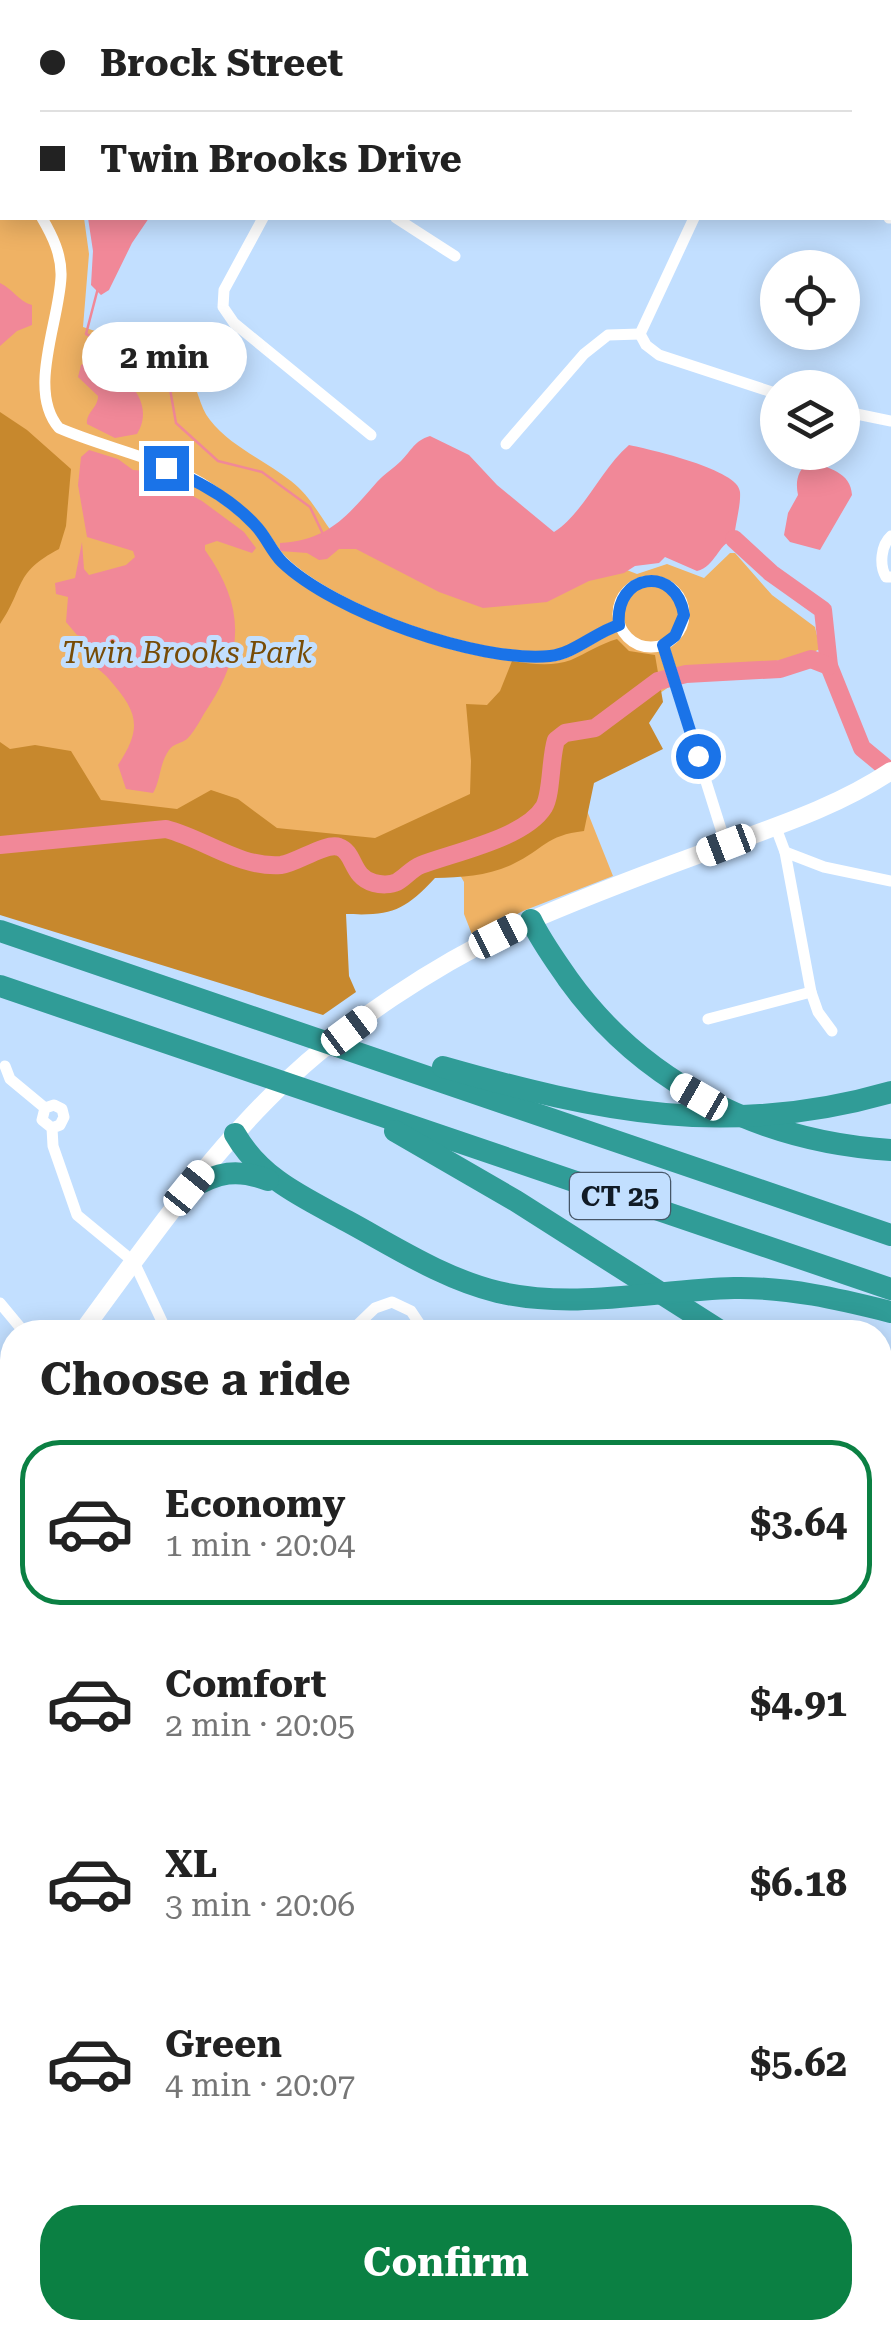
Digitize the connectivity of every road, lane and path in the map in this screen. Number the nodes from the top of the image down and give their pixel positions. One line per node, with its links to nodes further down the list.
1 (43, 220): 14 (street)
2 (262, 220): 10 (street)
3 (399, 220): 5 (street)
4 (693, 220): 6 (street)
5 (456, 256)
6 (640, 334): 7 (street); 11 (street)
7 (760, 388)
8 (860, 415): 9 (street)
9 (891, 422)
10 (371, 434)
11 (506, 444)
12 (891, 536): 13 (street)
13 (891, 577)
14 (619, 625): 15 (street); 15 (street)
15 (663, 645): 18 (street)
16 (891, 771): 17 (main road)
17 (776, 828): 18 (main road); 19 (street)
18 (726, 845): 21 (main road)
19 (785, 852): 20 (street); 24 (street)
20 (891, 881)
21 (531, 920): 33 (main road); 34 (highway)
22 (0, 932): 27 (highway, CT 25)
23 (0, 986): 30 (highway, CT 25)
24 (811, 992): 25 (street); 26 (street)
25 (708, 1019)
26 (832, 1031)
27 (391, 1058): 29 (highway); 37 (highway, CT 25)
28 (4, 1066): 31 (street)
29 (891, 1092)
30 (346, 1104): 39 (highway, CT 25); 45 (highway)
31 (46, 1108): 32 (street); 32 (street)
32 (52, 1128): 38 (street)
33 (234, 1134): 35 (main road); 36 (highway)
34 (891, 1150)
35 (189, 1188): 36 (highway); 38 (main road)
36 (290, 1190): 40 (highway)
37 (891, 1234)
38 (134, 1262): 41 (main road); 42 (street)
39 (891, 1288)
40 (891, 1312)
41 (91, 1320)
42 (161, 1320)
43 (362, 1320): 44 (street)
44 (417, 1320)
45 (703, 1320)

